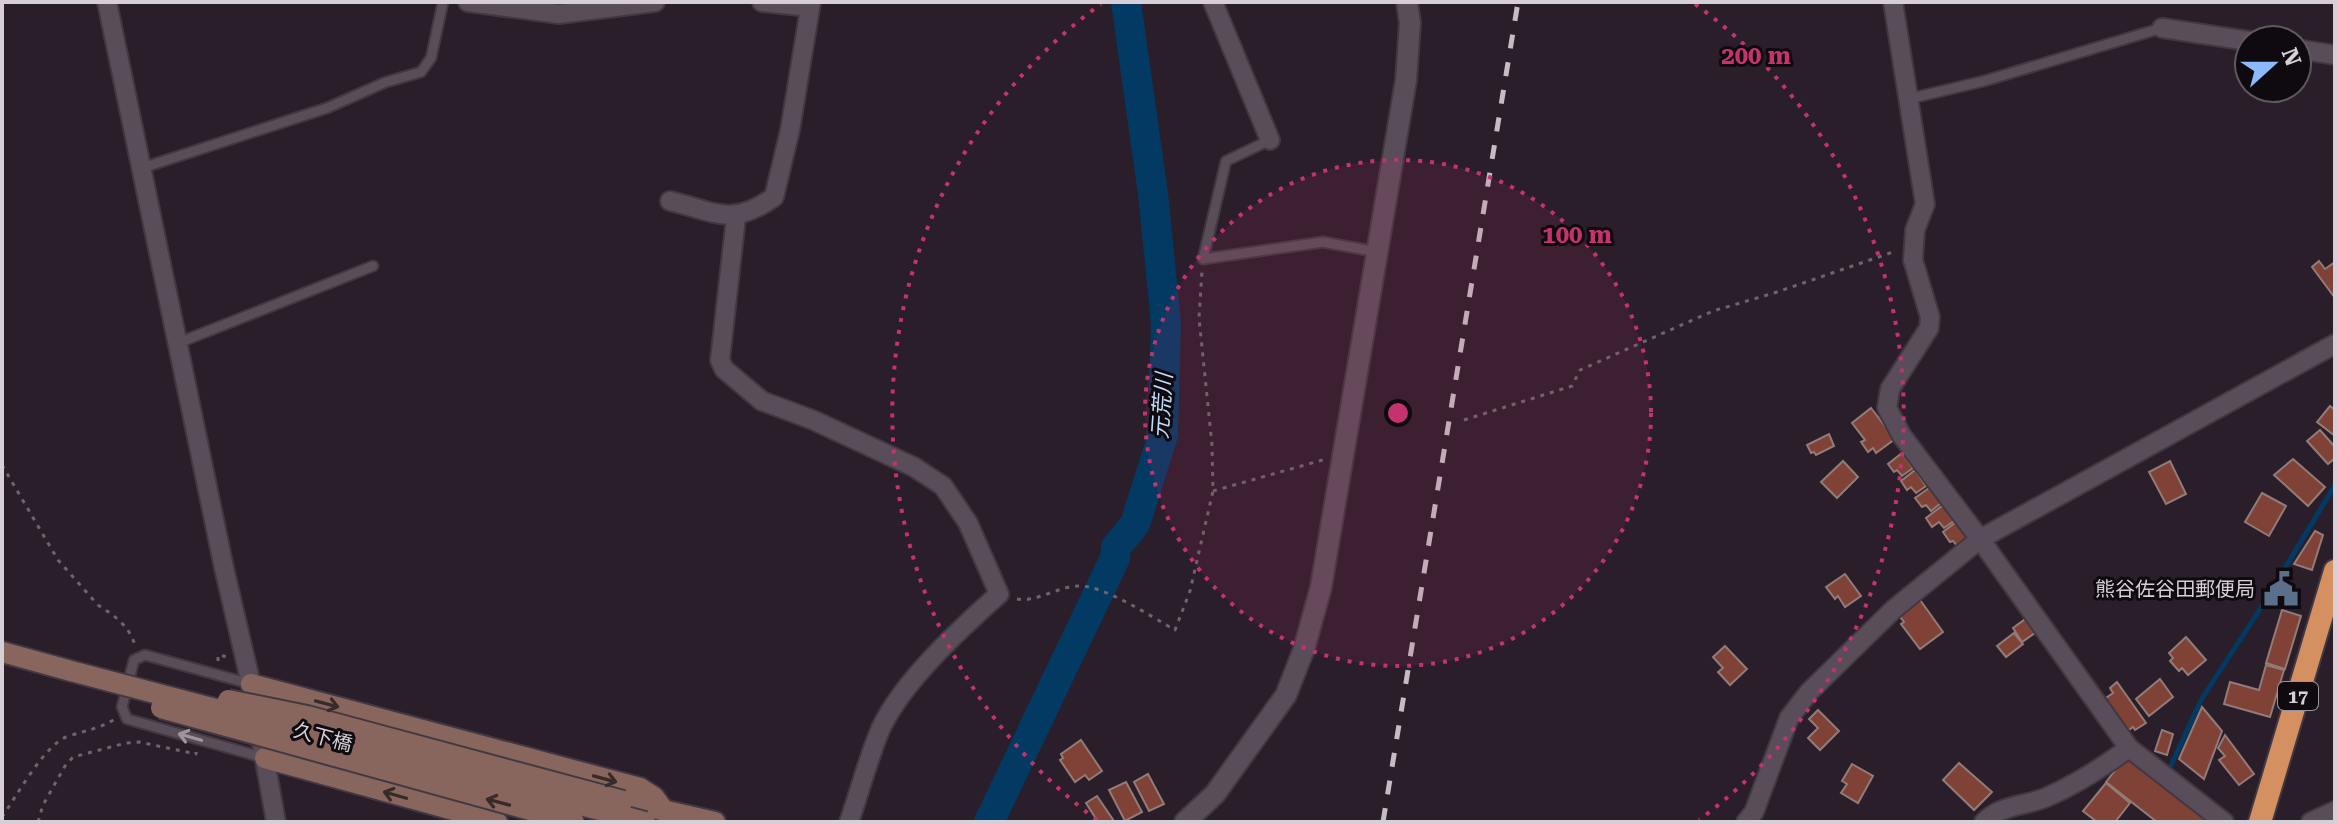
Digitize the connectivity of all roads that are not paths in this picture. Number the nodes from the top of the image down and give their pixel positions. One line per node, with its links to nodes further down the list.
1 (107, 2): 16 (street)
2 (443, 2): 16 (lane)
3 (468, 2): 4 (street)
4 (655, 2)
5 (762, 2): 9 (street)
6 (1213, 2): 15 (street)
7 (1407, 2): 19 (street)
8 (1893, 2): 14 (street)
9 (810, 4): 18 (street)
10 (2162, 28): 11 (street); 14 (lane)
11 (2233, 39)
12 (2313, 52): 13 (street)
13 (2335, 55)
14 (1908, 99): 23 (street)
15 (1270, 140): 19 (lane)
16 (142, 168): 21 (street)
17 (670, 201): 18 (street)
18 (736, 217): 37 (street)
19 (1377, 252): 38 (street)
20 (373, 266): 21 (lane)
21 (178, 343): 27 (street)
22 (2335, 344): 23 (street)
23 (1980, 539): 28 (street); 39 (street)
24 (2335, 571): 42 (highway, 17)
25 (2, 652): 26 (main road, 久下橋)
26 (71, 671): 31 (main road, bridge); 34 (main road, one-way to 26, bridge); 35 (main road, 久下橋, bridge)
27 (251, 684): 29 (street); 29 (lane, one-way to 27); 31 (main road, one-way to 31)
28 (2129, 748): 40 (street); 41 (street)
29 (265, 758): 32 (street); 33 (main road, one-way to 29)
30 (2335, 811): 43 (street)
31 (665, 812): 36 (main road)
32 (276, 822)
33 (497, 822)
34 (574, 822)
35 (645, 822)
36 (715, 822)
37 (849, 822)
38 (1185, 822)
39 (1746, 822)
40 (1984, 822)
41 (2224, 822)
42 (2260, 822)
43 (2311, 822)

